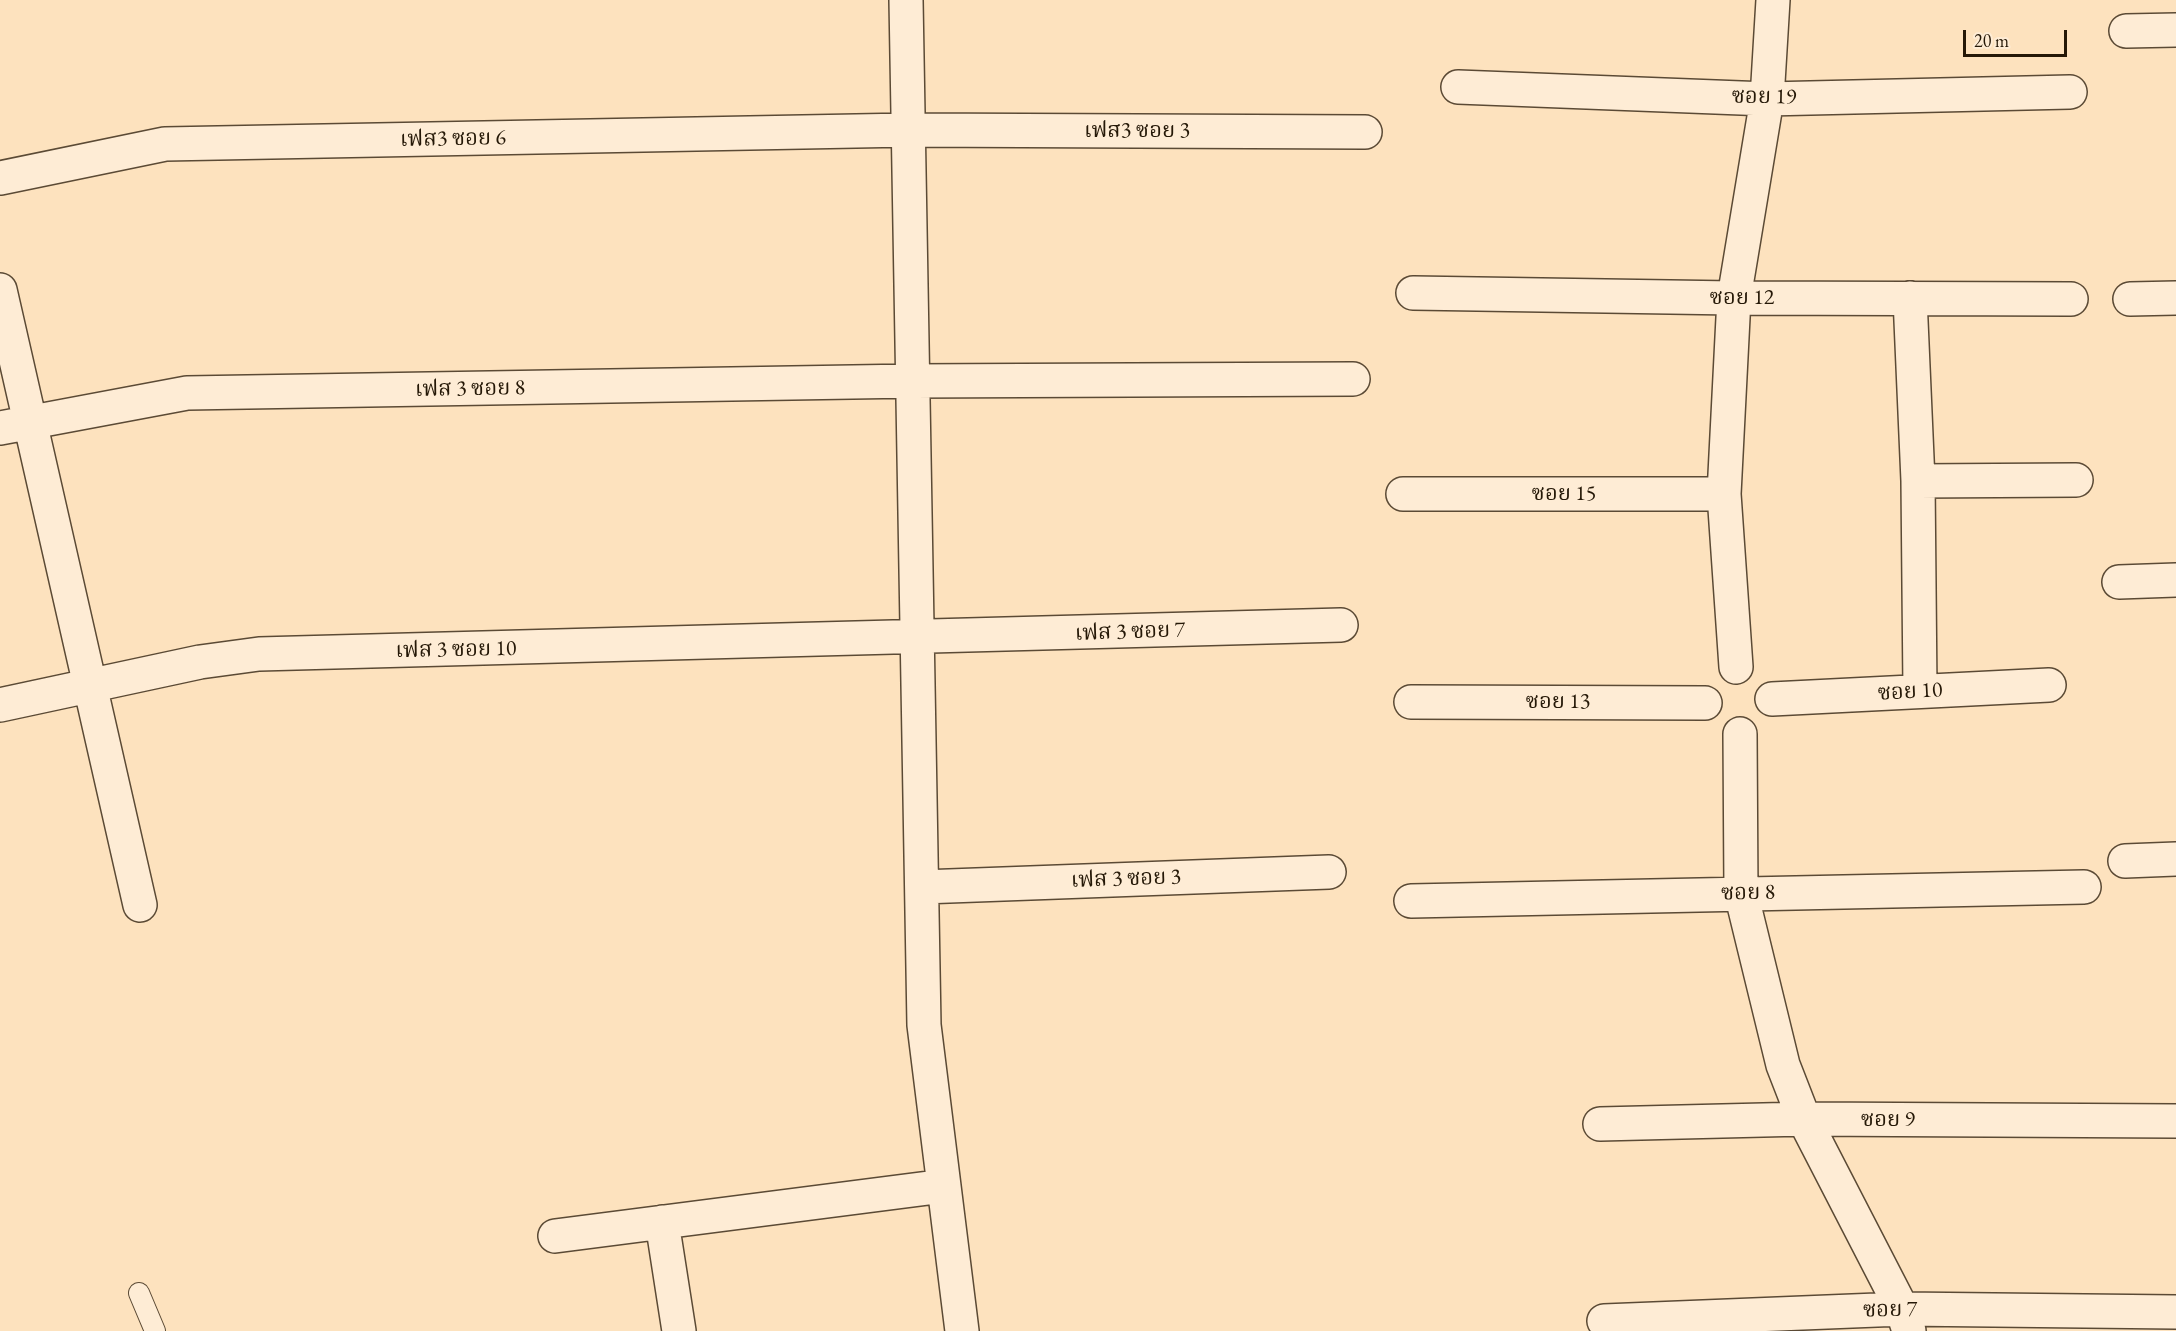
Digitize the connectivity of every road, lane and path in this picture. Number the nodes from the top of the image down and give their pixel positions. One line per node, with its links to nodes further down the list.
1 (906, 0): 8 (street)
2 (1773, 0): 7 (street)
3 (2176, 30): 4 (street)
4 (2126, 31)
5 (1458, 87): 7 (street, ซอย 19)
6 (2070, 92): 7 (street, ซอย 19)
7 (1767, 99): 13 (street)
8 (909, 130): 9 (street, เฟส3 ซอย 3); 10 (street, เฟส3 ซอย 6); 19 (street)
9 (1365, 132)
10 (0, 178)
11 (0, 290): 20 (street)
12 (1413, 293): 13 (street, ซอย 12)
13 (1734, 298): 14 (street, ซอย 12); 24 (street)
14 (1910, 298): 16 (street, ซอย 12); 22 (street)
15 (2176, 298): 17 (street)
16 (2071, 299)
17 (2130, 299)
18 (1353, 378): 19 (street, เฟส 3 ซอย 8)
19 (913, 381): 20 (street, เฟส 3 ซอย 8); 28 (street)
20 (15, 425): 31 (street)
21 (2076, 480): 22 (street)
22 (1918, 481): 32 (street)
23 (1403, 494): 24 (street, ซอย 15)
24 (1724, 494): 29 (street)
25 (2176, 580): 26 (street)
26 (2119, 582)
27 (1341, 625): 28 (street, เฟส 3 ซอย 7)
28 (918, 638): 31 (street, เฟส 3 ซอย 10); 41 (street)
29 (1736, 667): 33 (street); 35 (street)
30 (2049, 685): 32 (street, ซอย 10)
31 (90, 686): 36 (street, เฟส 3 ซอย 10); 45 (street)
32 (1920, 691): 33 (street, ซอย 10)
33 (1772, 699): 37 (street)
34 (1411, 702): 35 (street, ซอย 13)
35 (1705, 703): 37 (street)
36 (0, 705)
37 (1740, 734): 43 (street)
38 (2176, 860): 39 (street)
39 (2126, 861)
40 (1329, 872): 41 (street, เฟส 3 ซอย 3)
41 (922, 887): 49 (street)
42 (2084, 887): 43 (street, ซอย 8)
43 (1741, 893): 44 (street, ซอย 8); 46 (street)
44 (1411, 901)
45 (140, 905)
46 (1804, 1119): 47 (street, ซอย 9); 48 (street, ซอย 9); 54 (street)
47 (2176, 1121)
48 (1600, 1124)
49 (944, 1186): 50 (street); 58 (street)
50 (662, 1222): 51 (street); 57 (street)
51 (555, 1236)
52 (139, 1293): 56 (lane)
53 (2176, 1312): 54 (street, ซอย 7)
54 (1906, 1320): 55 (street, ซอย 7)
55 (1604, 1321)
56 (155, 1331)
57 (679, 1331)
58 (962, 1331)

